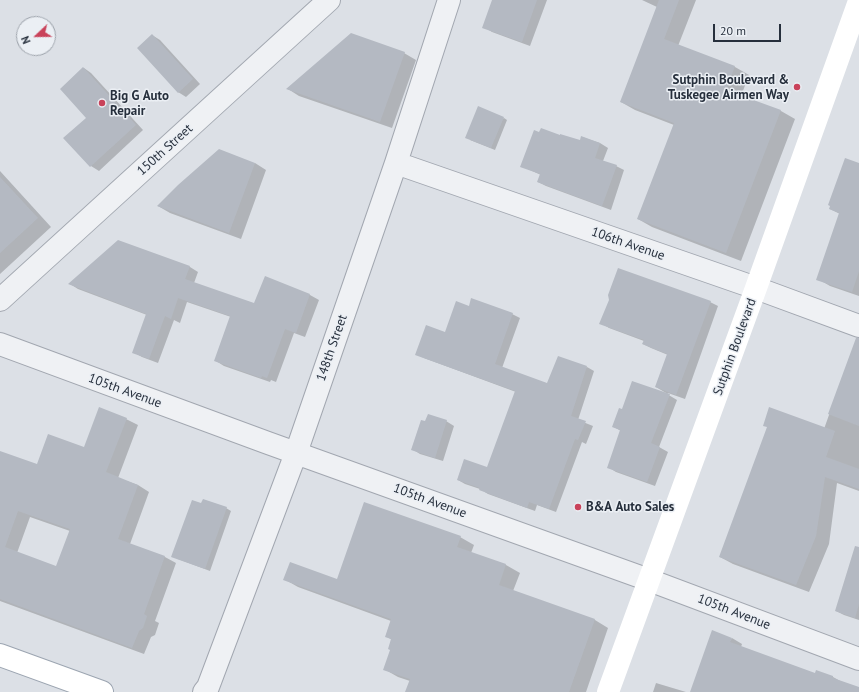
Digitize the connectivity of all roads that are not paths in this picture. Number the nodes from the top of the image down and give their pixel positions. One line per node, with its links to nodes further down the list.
1 (330, 0): 7 (street, 150th Street)
2 (449, 0): 5 (street, 148th Street)
3 (853, 0): 4 (street)
4 (859, 2): 6 (main road, Sutphin Boulevard)
5 (396, 163): 6 (street, 106th Avenue); 10 (street, 148th Street)
6 (756, 288): 8 (street, 106th Avenue); 11 (main road, Sutphin Boulevard)
7 (0, 300)
8 (859, 326)
9 (0, 344): 10 (street, 105th Avenue)
10 (296, 453): 11 (street, 105th Avenue); 15 (street, 148th Street)
11 (649, 580): 13 (street, 105th Avenue); 16 (main road, Sutphin Boulevard)
12 (0, 655): 14 (main road)
13 (859, 659)
14 (102, 692)
15 (204, 692)
16 (608, 692)

